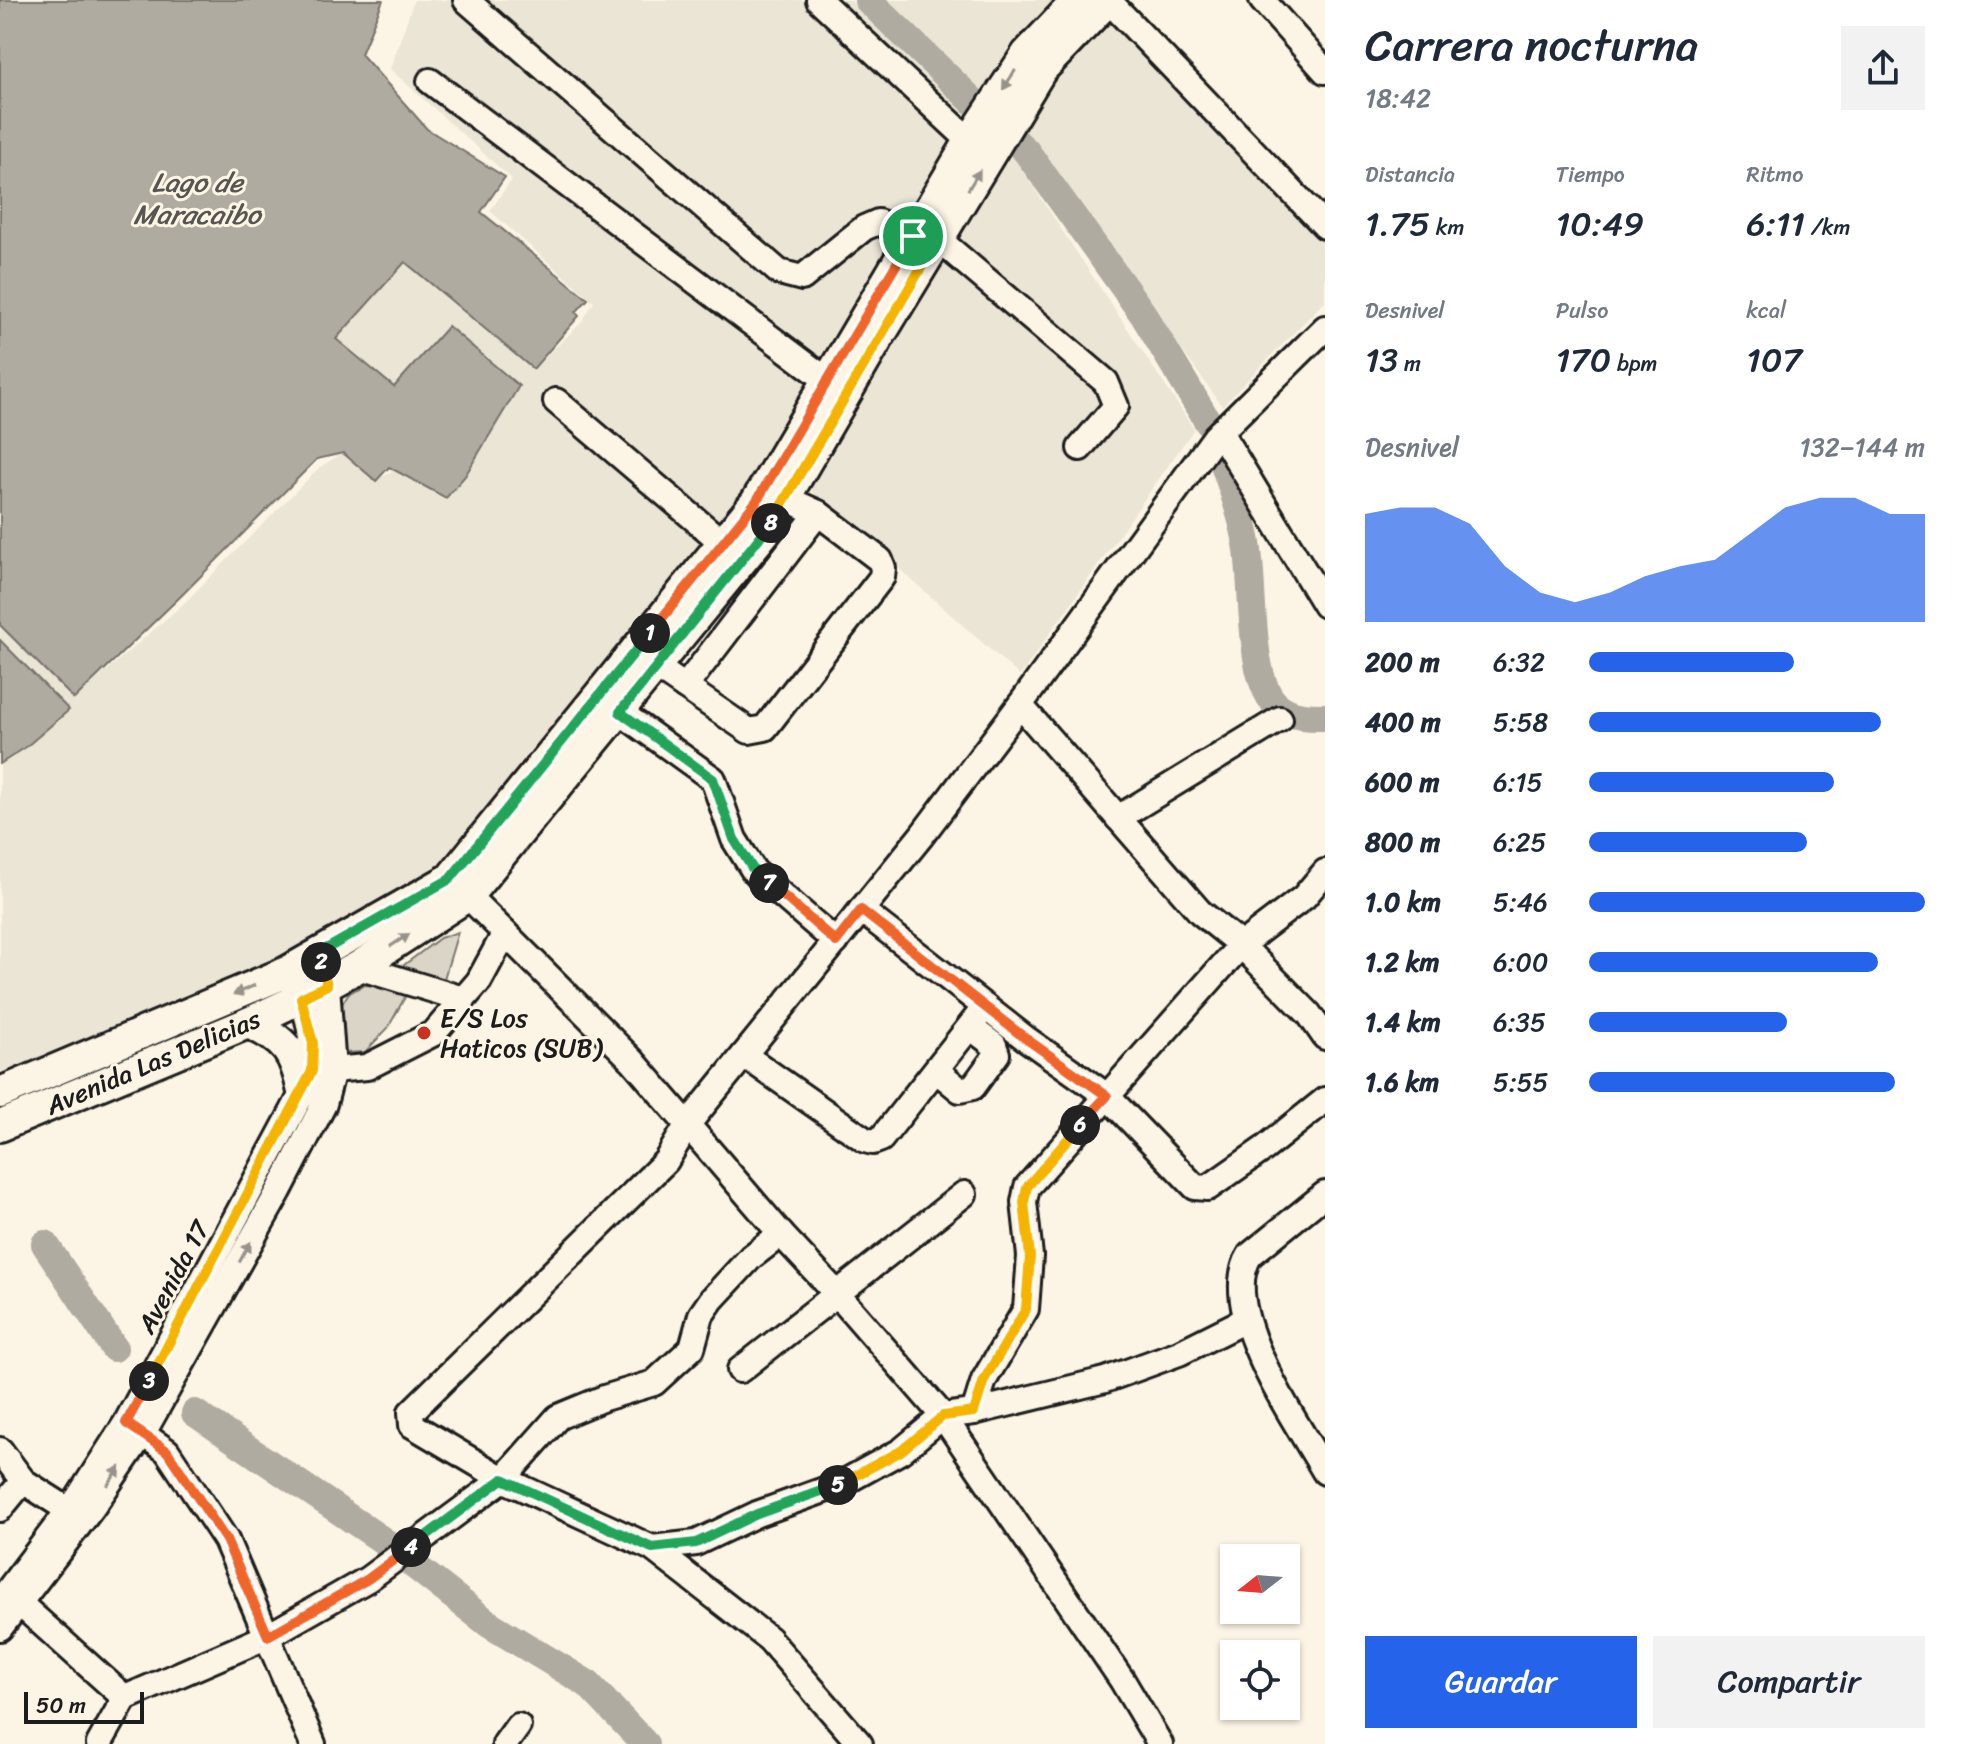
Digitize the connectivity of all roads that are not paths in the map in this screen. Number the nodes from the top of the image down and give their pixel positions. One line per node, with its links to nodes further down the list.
1 (466, 0): 10 (street)
2 (819, 0): 8 (street)
3 (1078, 0): 8 (main road, Avenida Las Delicias, one-way to 8)
4 (1108, 0): 9 (street); 10 (main road, Avenida Las Delicias, one-way to 4)
5 (1262, 0): 6 (street)
6 (1325, 71)
7 (430, 81): 12 (street)
8 (970, 141): 10 (main road, Avenida Las Delicias)
9 (1325, 226)
10 (926, 238): 12 (main road, Avenida Las Delicias); 15 (street); 16 (main road, Avenida Las Delicias)
11 (1325, 328): 14 (street)
12 (828, 381): 18 (main road, Avenida Las Delicias)
13 (556, 401): 18 (street)
14 (1220, 432): 19 (street); 22 (street)
15 (1080, 448)
16 (785, 498): 17 (street); 20 (main road, Avenida Las Delicias)
17 (818, 513): 21 (street); 21 (street)
18 (723, 543): 24 (main road, Avenida Las Delicias)
19 (1325, 605)
20 (656, 667): 21 (street); 24 (main road, Avenida Las Delicias)
21 (685, 687)
22 (1020, 705): 25 (street); 28 (street)
23 (1280, 719): 25 (street)
24 (602, 720): 27 (main road, Avenida Las Delicias); 30 (street)
25 (1118, 818): 31 (street)
26 (1325, 872): 31 (street)
27 (459, 888): 29 (street); 32 (main road, Avenida Las Delicias, one-way to 27); 33 (main road, Avenida Las Delicias)
28 (861, 910): 30 (street); 35 (street)
29 (505, 933): 34 (street); 45 (street)
30 (836, 942): 39 (street)
31 (1241, 945): 38 (street); 43 (street)
32 (358, 967): 33 (main road, Avenida Las Delicias); 34 (street)
33 (305, 985): 36 (main road, Avenida Las Delicias); 41 (street, Avenida 17); 42 (main road, Avenida Las Delicias, one-way to 42)
34 (463, 999): 41 (street)
35 (985, 1007): 37 (street); 43 (street)
36 (248, 1023): 41 (main road); 46 (main road, Avenida Las Delicias)
37 (970, 1027): 40 (street); 40 (street)
38 (1325, 1037)
39 (744, 1055): 40 (street); 45 (street)
40 (936, 1070)
41 (316, 1078): 55 (street, Avenida 17); 55 (street, Avenida 17, one-way to 41)
42 (0, 1093)
43 (1107, 1096): 44 (street); 53 (street)
44 (1325, 1100)
45 (688, 1124): 49 (street); 58 (street)
46 (0, 1126)
47 (964, 1194): 50 (street)
48 (1325, 1194): 51 (street)
49 (781, 1234): 50 (street); 58 (street)
50 (838, 1295): 52 (street); 54 (street)
51 (1245, 1320): 53 (street); 57 (street)
52 (740, 1370)
53 (974, 1412): 54 (street)
54 (943, 1416): 62 (street); 70 (street)
55 (135, 1428): 61 (street, Avenida 17); 65 (street)
56 (0, 1450): 59 (street)
57 (1325, 1472)
58 (503, 1479): 62 (street); 65 (street)
59 (23, 1481): 60 (street); 61 (street)
60 (0, 1509)
61 (77, 1515): 63 (street, Avenida 17)
62 (652, 1548): 69 (street)
63 (9, 1600): 64 (street, Avenida 17); 66 (street)
64 (0, 1628)
65 (268, 1636): 66 (street); 68 (street)
66 (125, 1698): 67 (street)
67 (99, 1744)
68 (313, 1744)
69 (860, 1744)
70 (1160, 1744)

